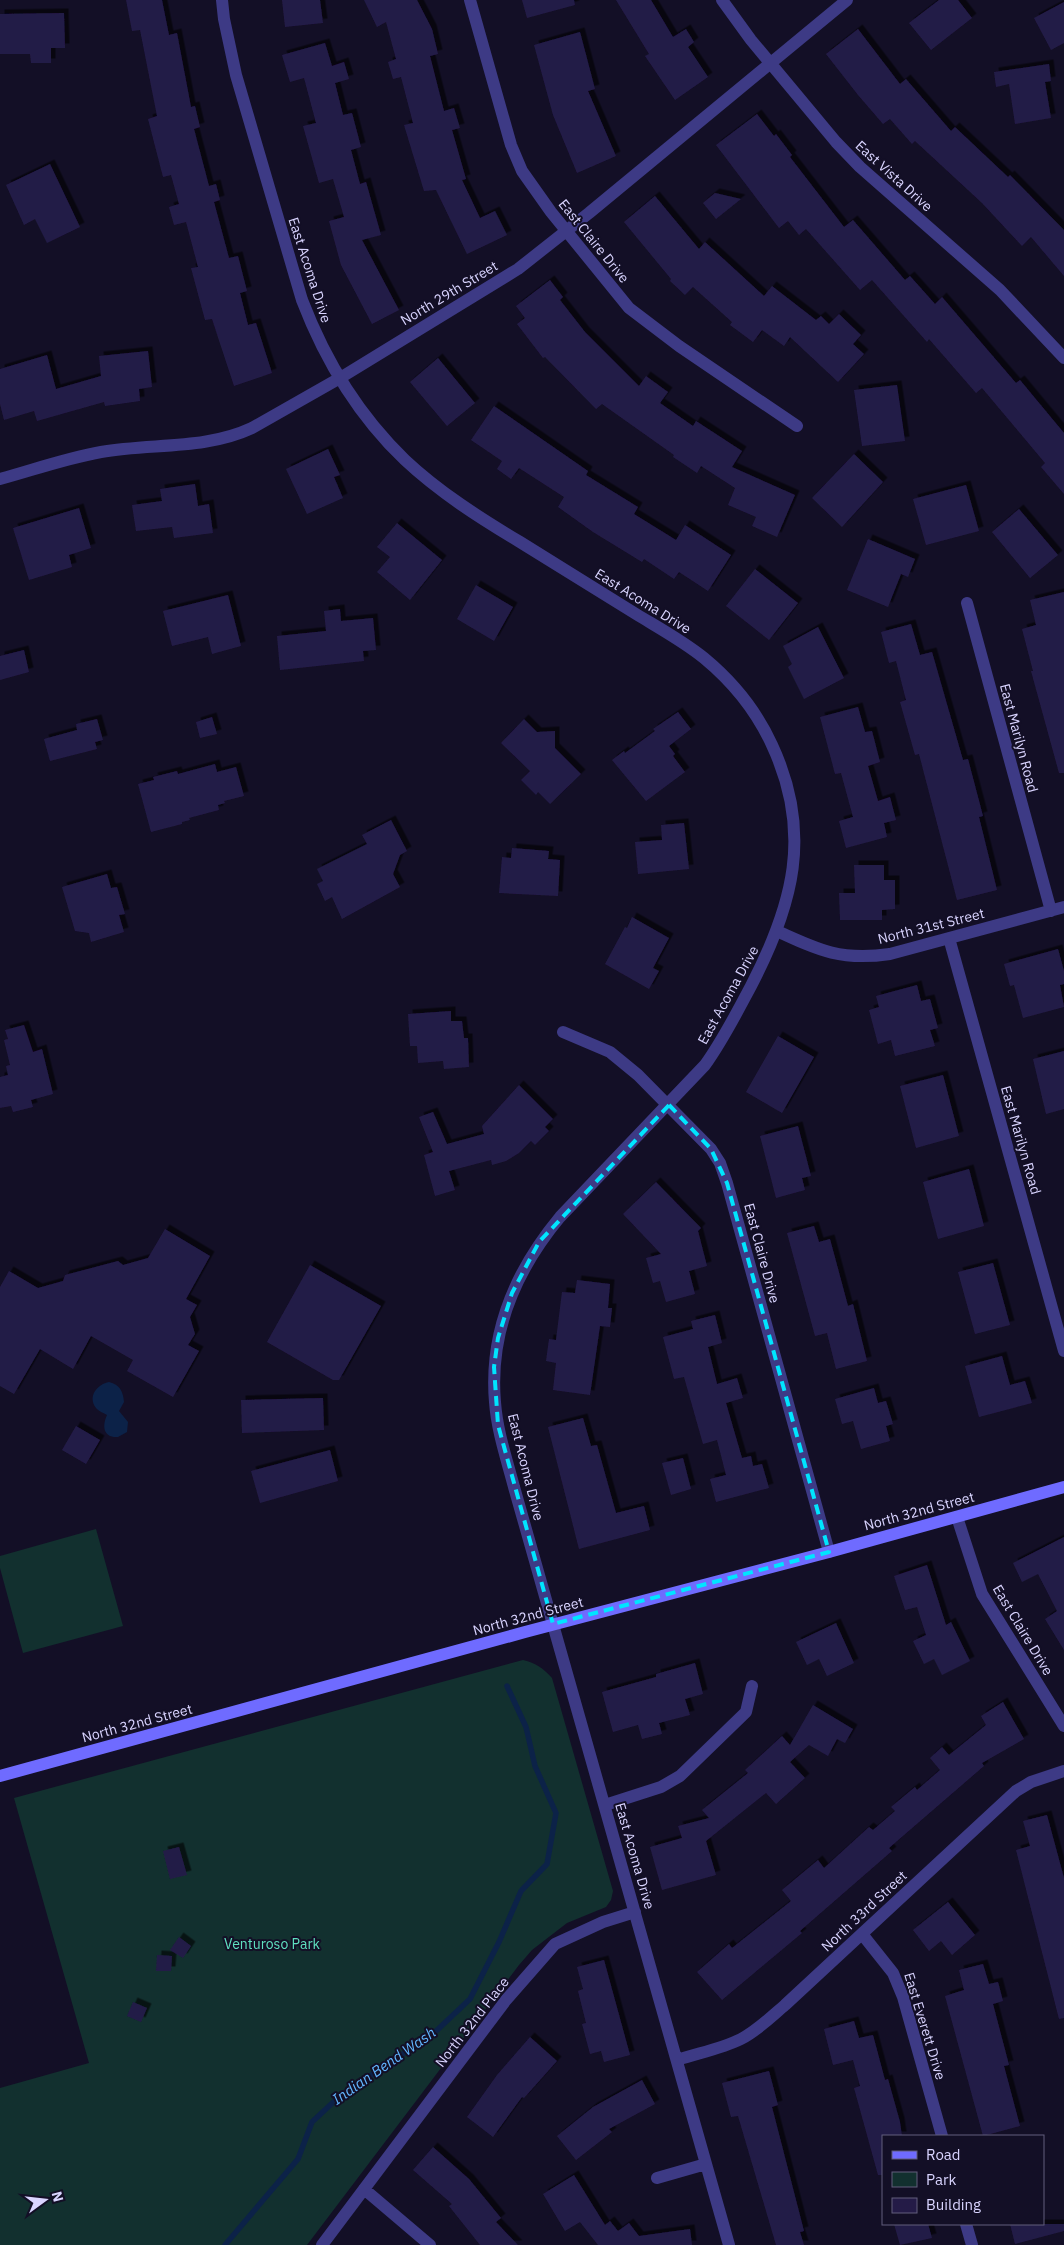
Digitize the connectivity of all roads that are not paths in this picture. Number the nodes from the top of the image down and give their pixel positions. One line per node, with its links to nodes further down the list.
1 (222, 0): 8 (street, East Acoma Drive)
2 (470, 0): 6 (street, East Claire Drive)
3 (722, 0): 5 (street, East Vista Drive)
4 (847, 0): 5 (street, North 29th Street)
5 (771, 62): 6 (street, North 29th Street); 7 (street, East Vista Drive)
6 (566, 231): 8 (street, North 29th Street); 9 (street, East Claire Drive)
7 (1064, 358)
8 (340, 378): 10 (street, North 29th Street); 14 (street, East Acoma Drive)
9 (797, 426)
10 (0, 479)
11 (967, 603): 13 (street, East Marilyn Road)
12 (1064, 907): 13 (street, North 31st Street)
13 (1051, 911): 15 (street, North 31st Street)
14 (777, 931): 15 (street, North 31st Street); 17 (street, East Acoma Drive)
15 (949, 938): 18 (street, East Marilyn Road)
16 (563, 1032): 17 (street, East Claire Drive)
17 (669, 1105): 21 (street, East Claire Drive); 22 (street, East Acoma Drive)
18 (1064, 1351)
19 (1064, 1487): 20 (main road, North 32nd Street)
20 (957, 1516): 21 (main road, North 32nd Street); 24 (street, East Claire Drive)
21 (829, 1552): 22 (main road, North 32nd Street)
22 (553, 1624): 26 (main road, North 32nd Street); 27 (street, East Acoma Drive)
23 (752, 1686): 27 (street)
24 (1064, 1726)
25 (1064, 1771): 29 (street, North 33rd Street)
26 (0, 1776)
27 (604, 1805): 28 (street, East Acoma Drive)
28 (635, 1912): 30 (street, East Acoma Drive); 34 (street, North 32nd Place)
29 (862, 1934): 30 (street, North 33rd Street); 31 (street, East Everett Drive)
30 (677, 2060): 32 (street, East Acoma Drive)
31 (942, 2135)
32 (706, 2164): 33 (street); 38 (street, East Acoma Drive)
33 (657, 2178)
34 (364, 2190): 36 (street, North 32nd Place); 37 (street)
35 (966, 2225): 39 (street)
36 (322, 2245)
37 (430, 2245)
38 (729, 2245)
39 (972, 2245)

